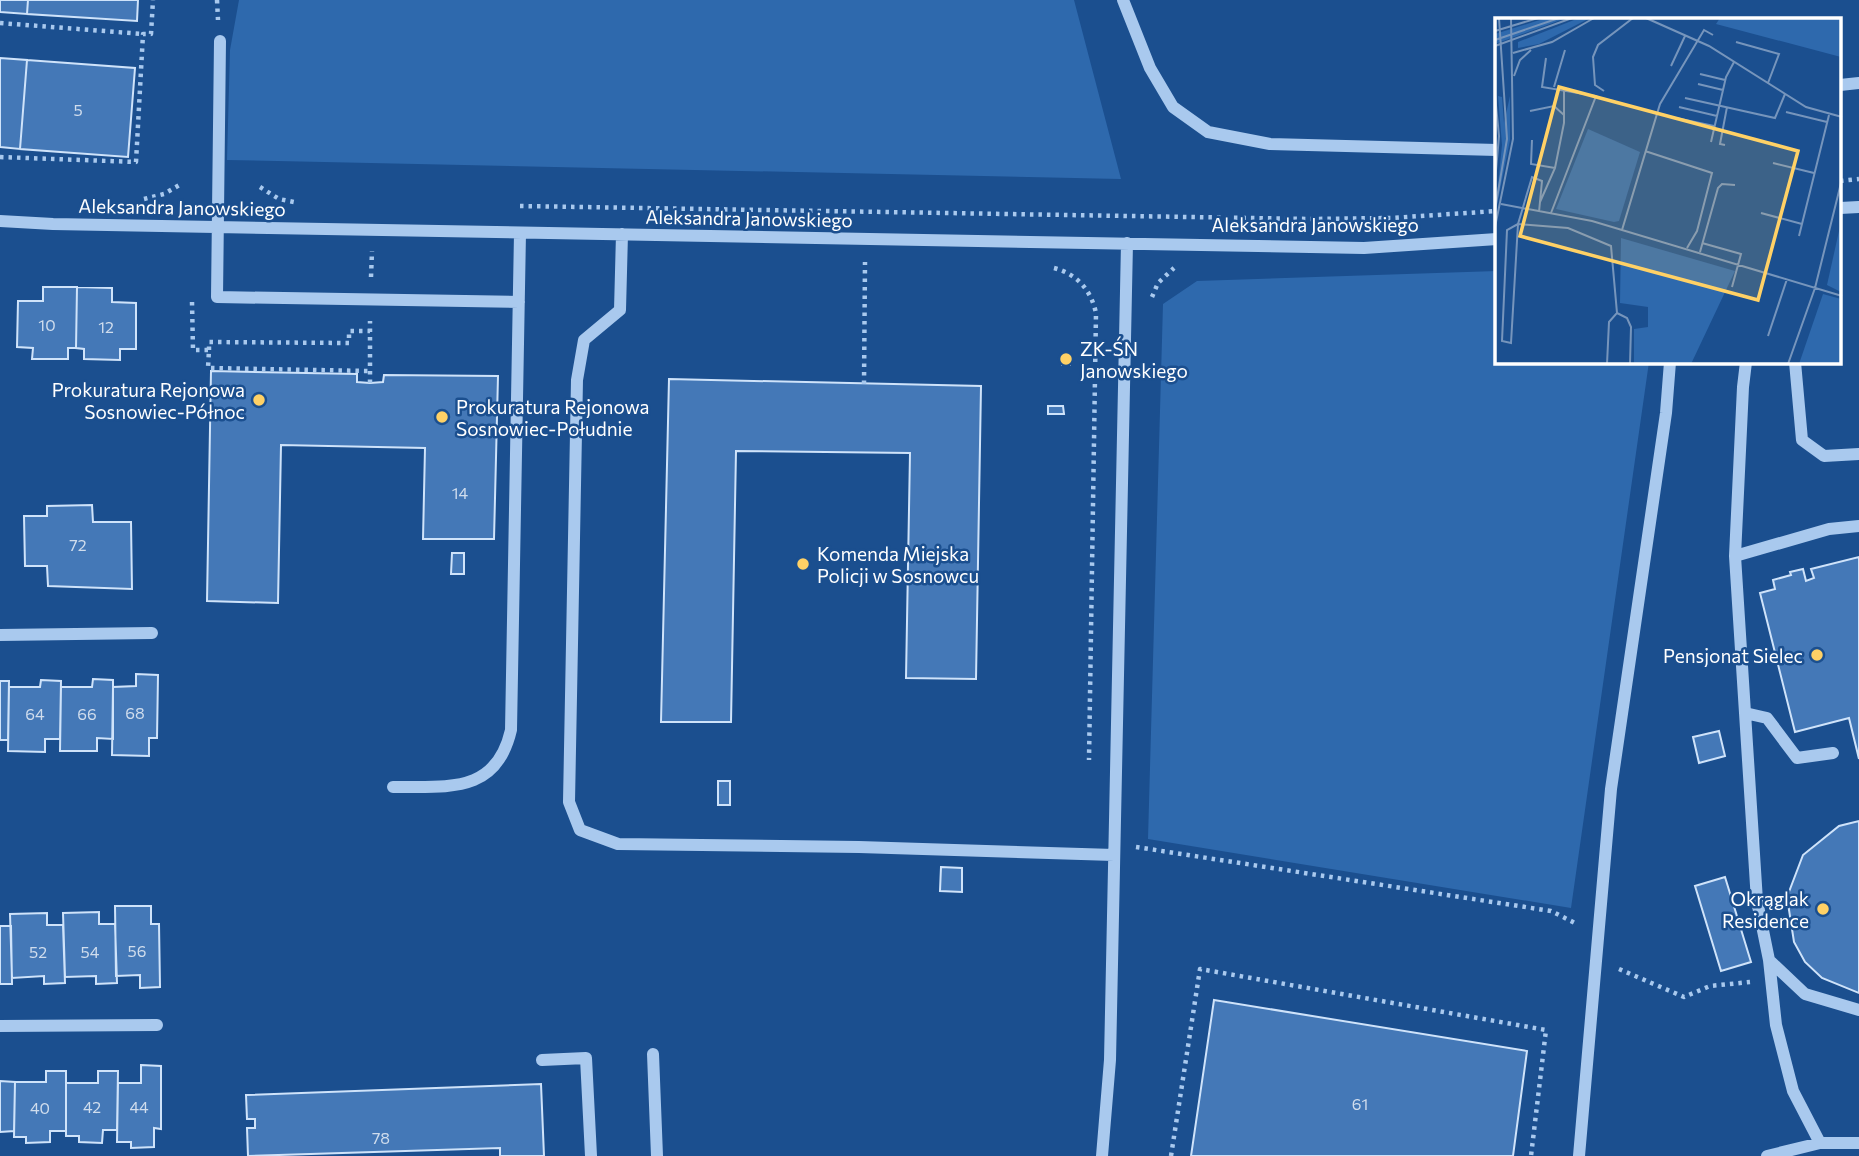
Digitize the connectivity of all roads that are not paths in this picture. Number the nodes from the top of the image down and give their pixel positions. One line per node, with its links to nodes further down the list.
1 (1123, 0): 3 (street)
2 (220, 41): 5 (street)
3 (1495, 150)
4 (0, 220): 5 (street, Aleksandra Janowskiego)
5 (217, 226): 6 (street, Aleksandra Janowskiego); 10 (street)
6 (520, 233): 7 (street, Aleksandra Janowskiego); 10 (street)
7 (622, 234): 9 (street, Aleksandra Janowskiego); 22 (street)
8 (1495, 239): 9 (street, Aleksandra Janowskiego)
9 (1127, 243): 22 (street)
10 (519, 302): 21 (street)
11 (1670, 364): 34 (street)
12 (1746, 364): 16 (street)
13 (1795, 364): 14 (street)
14 (1859, 454)
15 (1859, 526): 16 (street)
16 (1735, 556): 19 (street)
17 (152, 633): 18 (street)
18 (0, 635)
19 (1745, 713): 20 (street); 23 (street)
20 (1833, 753)
21 (393, 787)
22 (1114, 855): 33 (street)
23 (1769, 960): 24 (street); 29 (street)
24 (1859, 1010)
25 (157, 1025): 26 (street)
26 (0, 1026)
27 (653, 1054): 32 (street)
28 (542, 1060): 31 (street)
29 (1820, 1143): 30 (street); 35 (street)
30 (1859, 1143)
31 (591, 1156)
32 (657, 1156)
33 (1102, 1156)
34 (1579, 1156)
35 (1767, 1156)

